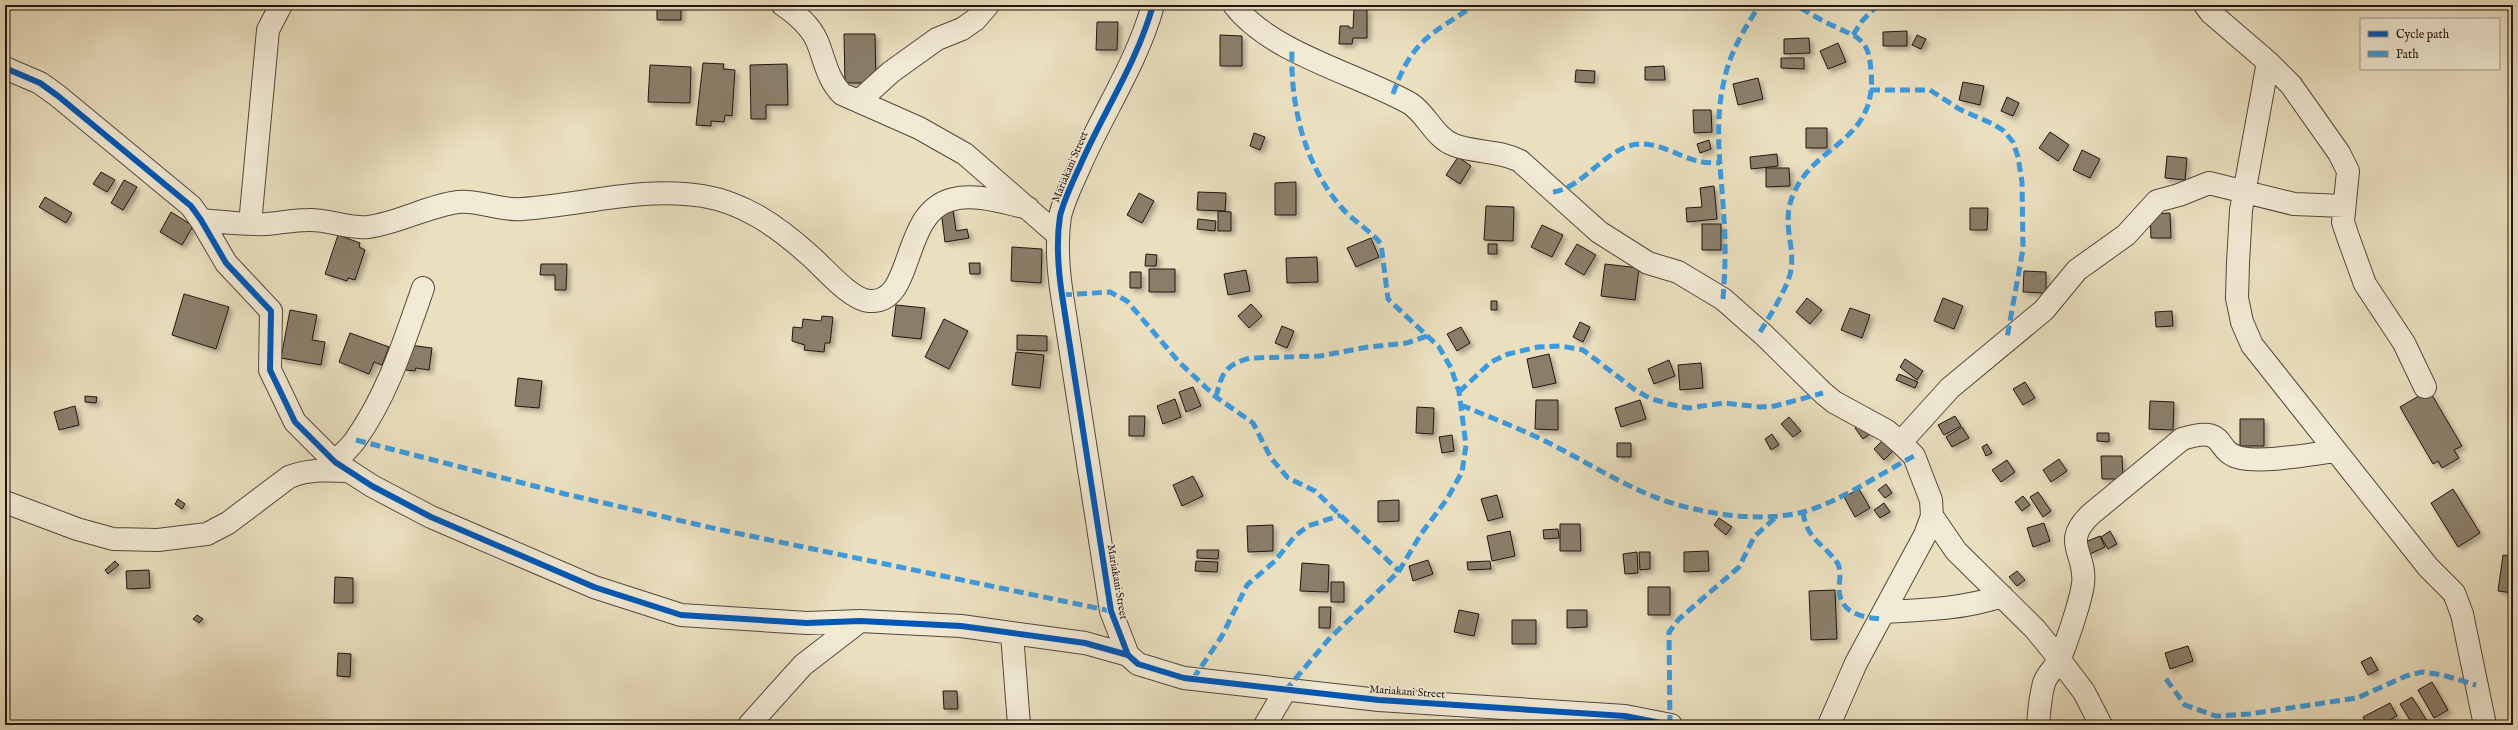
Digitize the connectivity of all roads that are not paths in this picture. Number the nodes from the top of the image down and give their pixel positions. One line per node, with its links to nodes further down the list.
1 (281, 5): 14 (street)
2 (783, 5): 9 (street)
3 (988, 5): 9 (street)
4 (1153, 5): 15 (street, Mariakani Street)
5 (1234, 5): 18 (street)
6 (2205, 5): 7 (street)
7 (2268, 62): 10 (street); 11 (street)
8 (5, 68): 13 (street)
9 (859, 101): 12 (street)
10 (2244, 191): 11 (street); 18 (street); 19 (street)
11 (2344, 206): 17 (street)
12 (1028, 208): 14 (street); 15 (street)
13 (201, 220): 14 (street); 20 (street)
14 (250, 224)
15 (1058, 235): 27 (street, Mariakani Street)
16 (423, 288): 20 (street)
17 (2425, 387)
18 (1900, 442): 22 (street)
19 (2336, 451): 28 (street); 39 (street)
20 (342, 466): 21 (street); 25 (street)
21 (5, 502)
22 (1932, 516): 23 (street); 24 (street)
23 (2002, 596): 24 (street); 28 (street)
24 (1884, 612): 36 (street)
25 (860, 620): 26 (street); 32 (street)
26 (1012, 634): 27 (street); 33 (street)
27 (1128, 655): 29 (street, Mariakani Street)
28 (2059, 659): 37 (street); 38 (street)
29 (1285, 691): 30 (street, Mariakani Street); 34 (street)
30 (1557, 718): 31 (street, Mariakani Street)
31 (1649, 723): 35 (street, Mariakani Street)
32 (749, 725)
33 (1019, 725)
34 (1264, 725)
35 (1671, 725)
36 (1829, 725)
37 (2038, 725)
38 (2101, 725)
39 (2485, 725)

